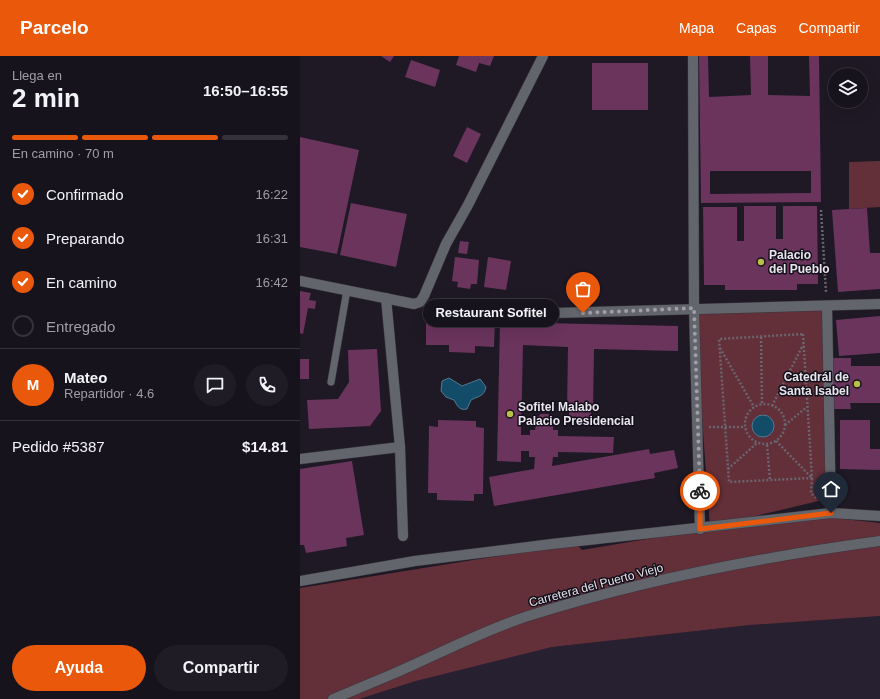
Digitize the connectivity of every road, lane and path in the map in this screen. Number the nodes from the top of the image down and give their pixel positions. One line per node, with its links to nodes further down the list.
1 (543, 56): 6 (street)
2 (693, 56): 9 (street)
3 (820, 210): 8 (path)
4 (300, 281): 5 (street)
5 (347, 290): 6 (street); 14 (lane)
6 (386, 298): 26 (street)
7 (880, 304): 8 (street)
8 (827, 306): 9 (street); 31 (street)
9 (694, 308): 10 (street); 20 (street)
10 (519, 314)
11 (761, 337): 12 (path); 13 (path); 15 (path)
12 (804, 345): 16 (path); 17 (path)
13 (720, 347): 18 (path); 22 (path)
14 (331, 382)
15 (762, 405): 16 (path); 18 (path)
16 (772, 406): 19 (path)
17 (808, 407): 19 (path); 29 (path)
18 (754, 408): 21 (path)
19 (785, 425): 23 (path)
20 (699, 426): 22 (path); 33 (street)
21 (745, 427): 22 (path); 24 (path)
22 (724, 428): 28 (path)
23 (776, 441): 25 (path); 29 (path)
24 (757, 443): 25 (path); 28 (path)
25 (767, 445): 30 (path)
26 (400, 447): 27 (street); 34 (street)
27 (300, 458)
28 (728, 470): 30 (path)
29 (812, 478): 30 (path); 31 (path)
30 (770, 480)
31 (831, 513): 32 (street); 33 (street)
32 (880, 516)
33 (700, 529): 36 (street)
34 (404, 536)
35 (880, 541): 37 (street, Carretera del Puerto Viejo)
36 (300, 581)
37 (333, 699)

